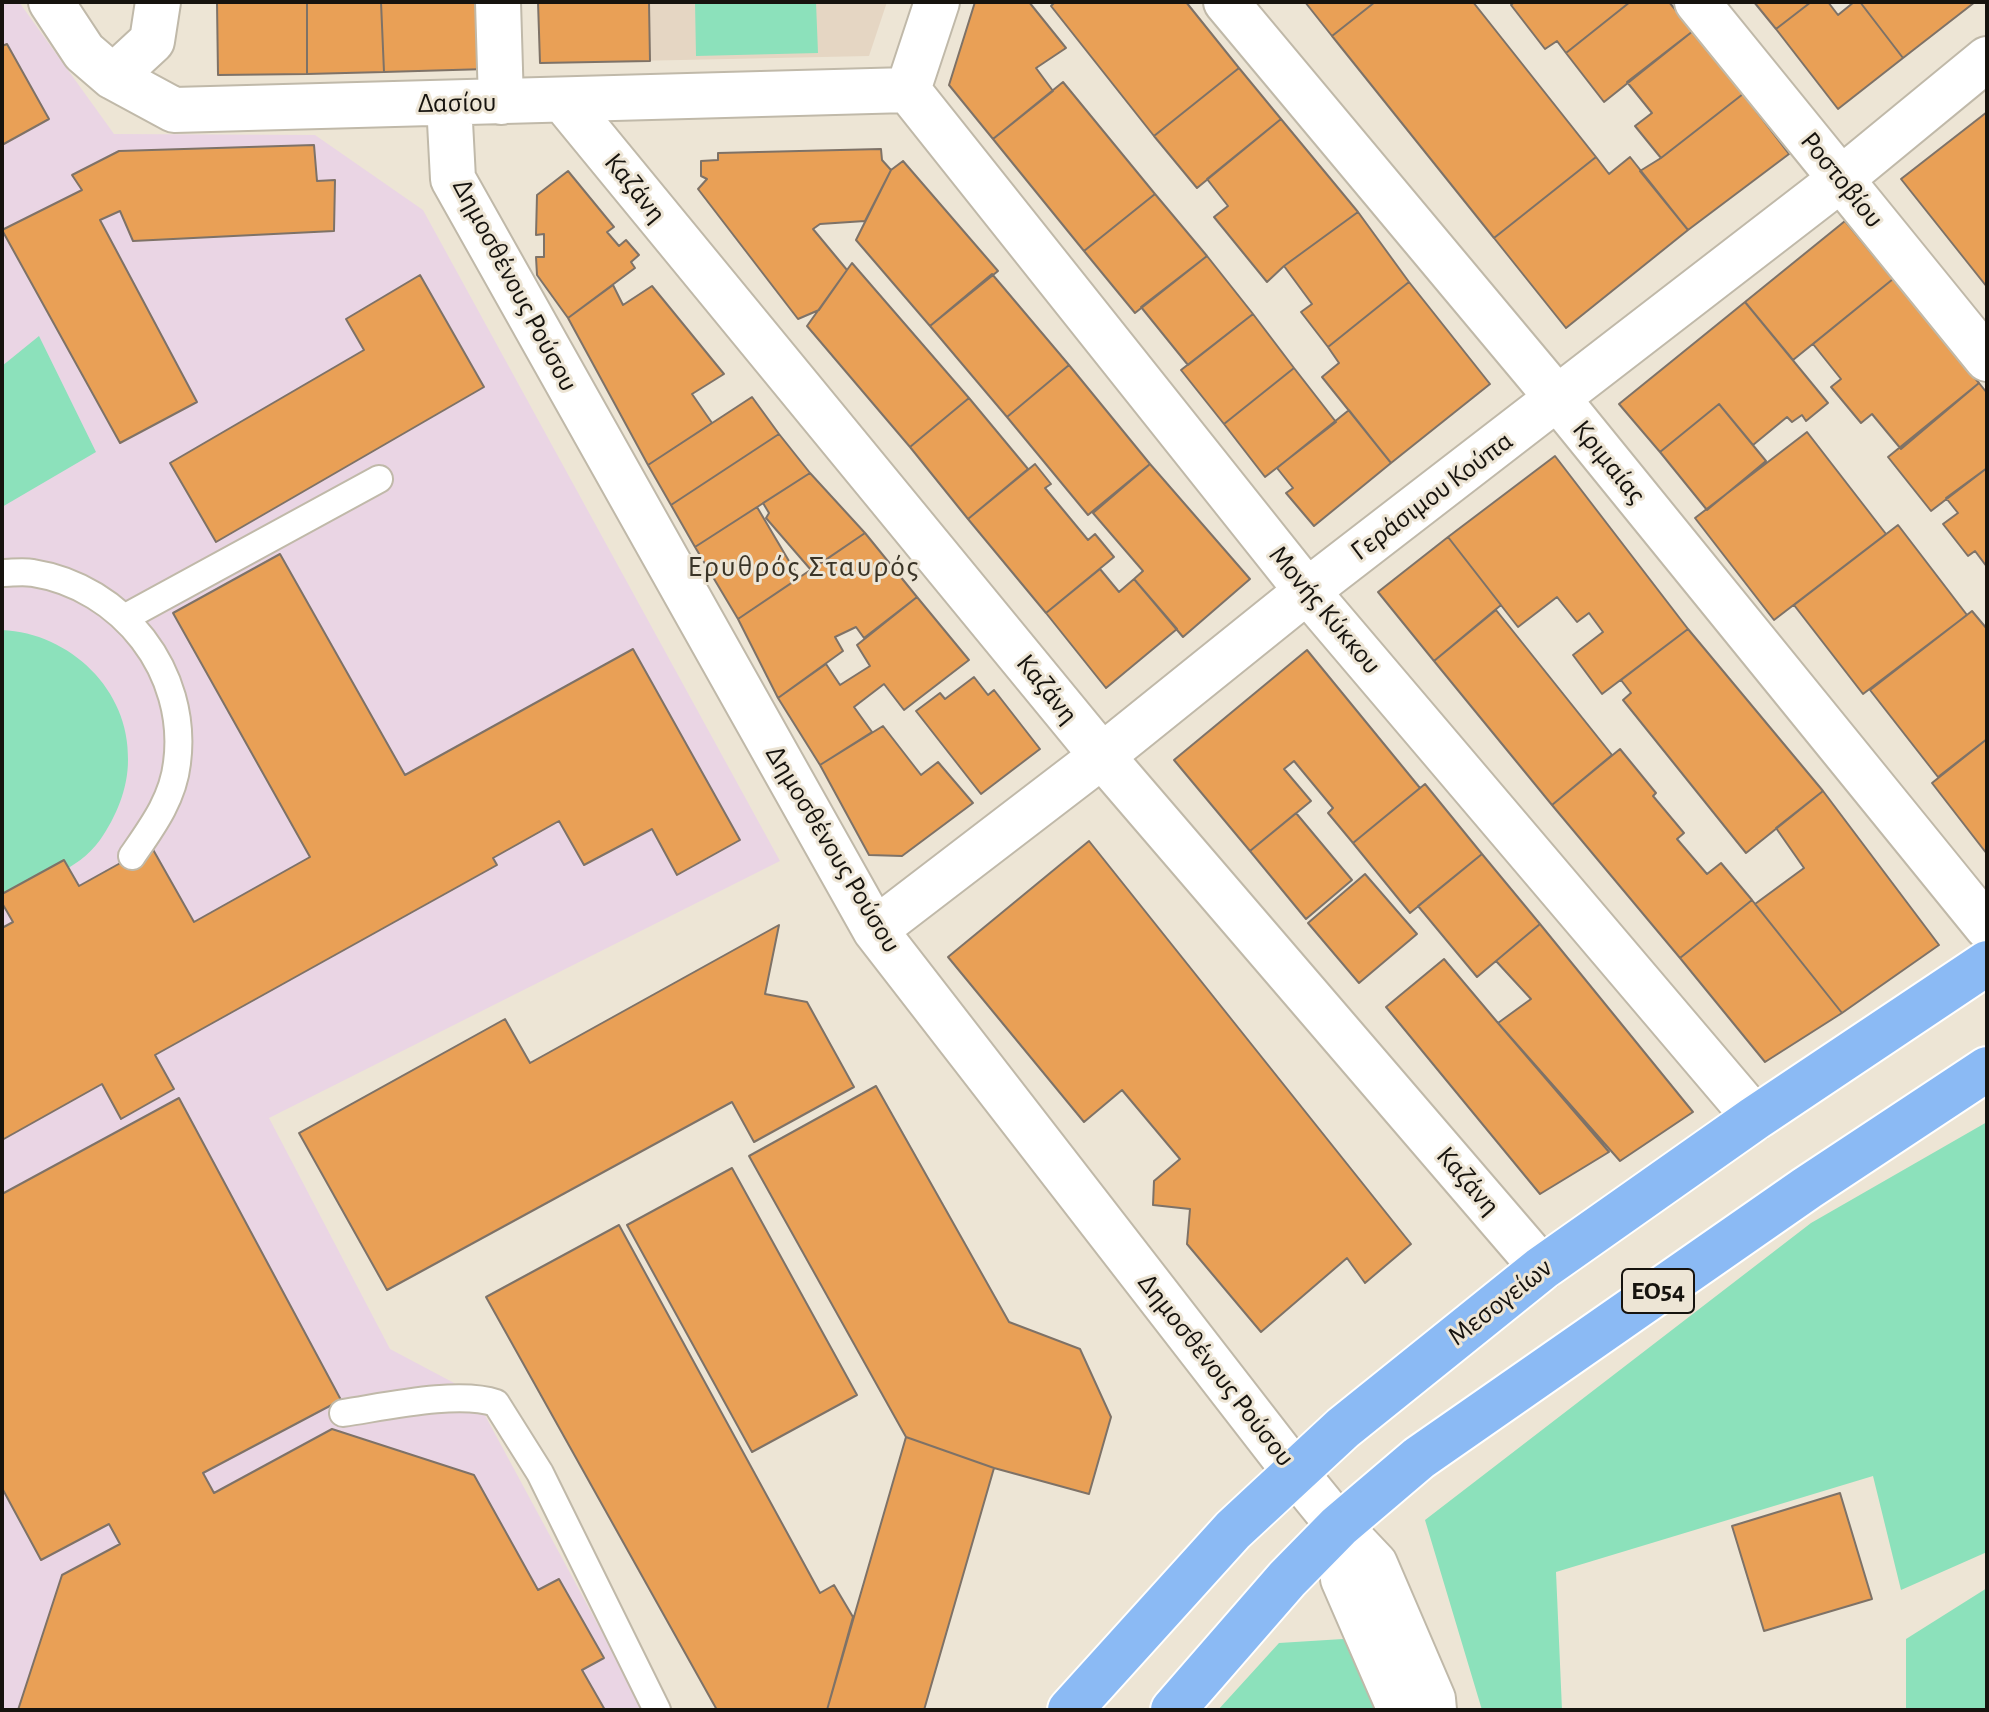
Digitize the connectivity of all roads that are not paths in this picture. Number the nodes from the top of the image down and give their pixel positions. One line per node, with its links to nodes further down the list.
1 (51, 2): 8 (street, Δασίου)
2 (158, 2): 8 (street)
3 (498, 2): 11 (street)
4 (937, 2): 9 (street)
5 (1226, 2): 15 (street, Κριμαίας)
6 (1697, 2): 13 (street, Ροστοβίου)
7 (1987, 59): 13 (street, Γεράσιμου Κούπα)
8 (113, 77): 12 (street, Δασίου)
9 (908, 90): 10 (street, Δασίου); 18 (street, Μονής Κύκκου)
10 (563, 100): 11 (street, Δασίου); 20 (street, Καζάνη)
11 (501, 102): 12 (street, Δασίου)
12 (449, 103): 23 (street, Δημοσθένους Ρούσου)
13 (1841, 179): 14 (street, Ροστοβίου); 15 (street, Γεράσιμου Κούπα)
14 (1987, 359)
15 (1558, 399): 18 (street, Γεράσιμου Κούπα); 22 (street, Κριμαίας)
16 (379, 479): 19 (lane)
17 (2, 573): 19 (lane)
18 (1307, 591): 20 (street, Γεράσιμου Κούπα); 26 (street, Μονής Κύκκου)
19 (126, 617): 21 (lane)
20 (1102, 756): 23 (street, Γεράσιμου Κούπα); 27 (street, Καζάνη)
21 (132, 856)
22 (1987, 927)
23 (875, 930): 29 (street, Δημοσθένους Ρούσου)
24 (1987, 963): 26 (main road, Μεσογείων)
25 (1987, 1069): 30 (main road, ΕΟ54)
26 (1755, 1118): 27 (main road, Μεσογείων)
27 (1542, 1268): 29 (main road, Μεσογείων)
28 (343, 1413): 31 (lane)
29 (1295, 1472): 30 (street, Δημοσθένους Ρούσου); 32 (main road, Μεσογείων)
30 (1339, 1526): 33 (main road, ΕΟ54); 34 (street); 35 (street, Δημοσθένους Ρούσου)
31 (657, 1710)
32 (1070, 1710)
33 (1173, 1710)
34 (1400, 1710)
35 (1434, 1710)

